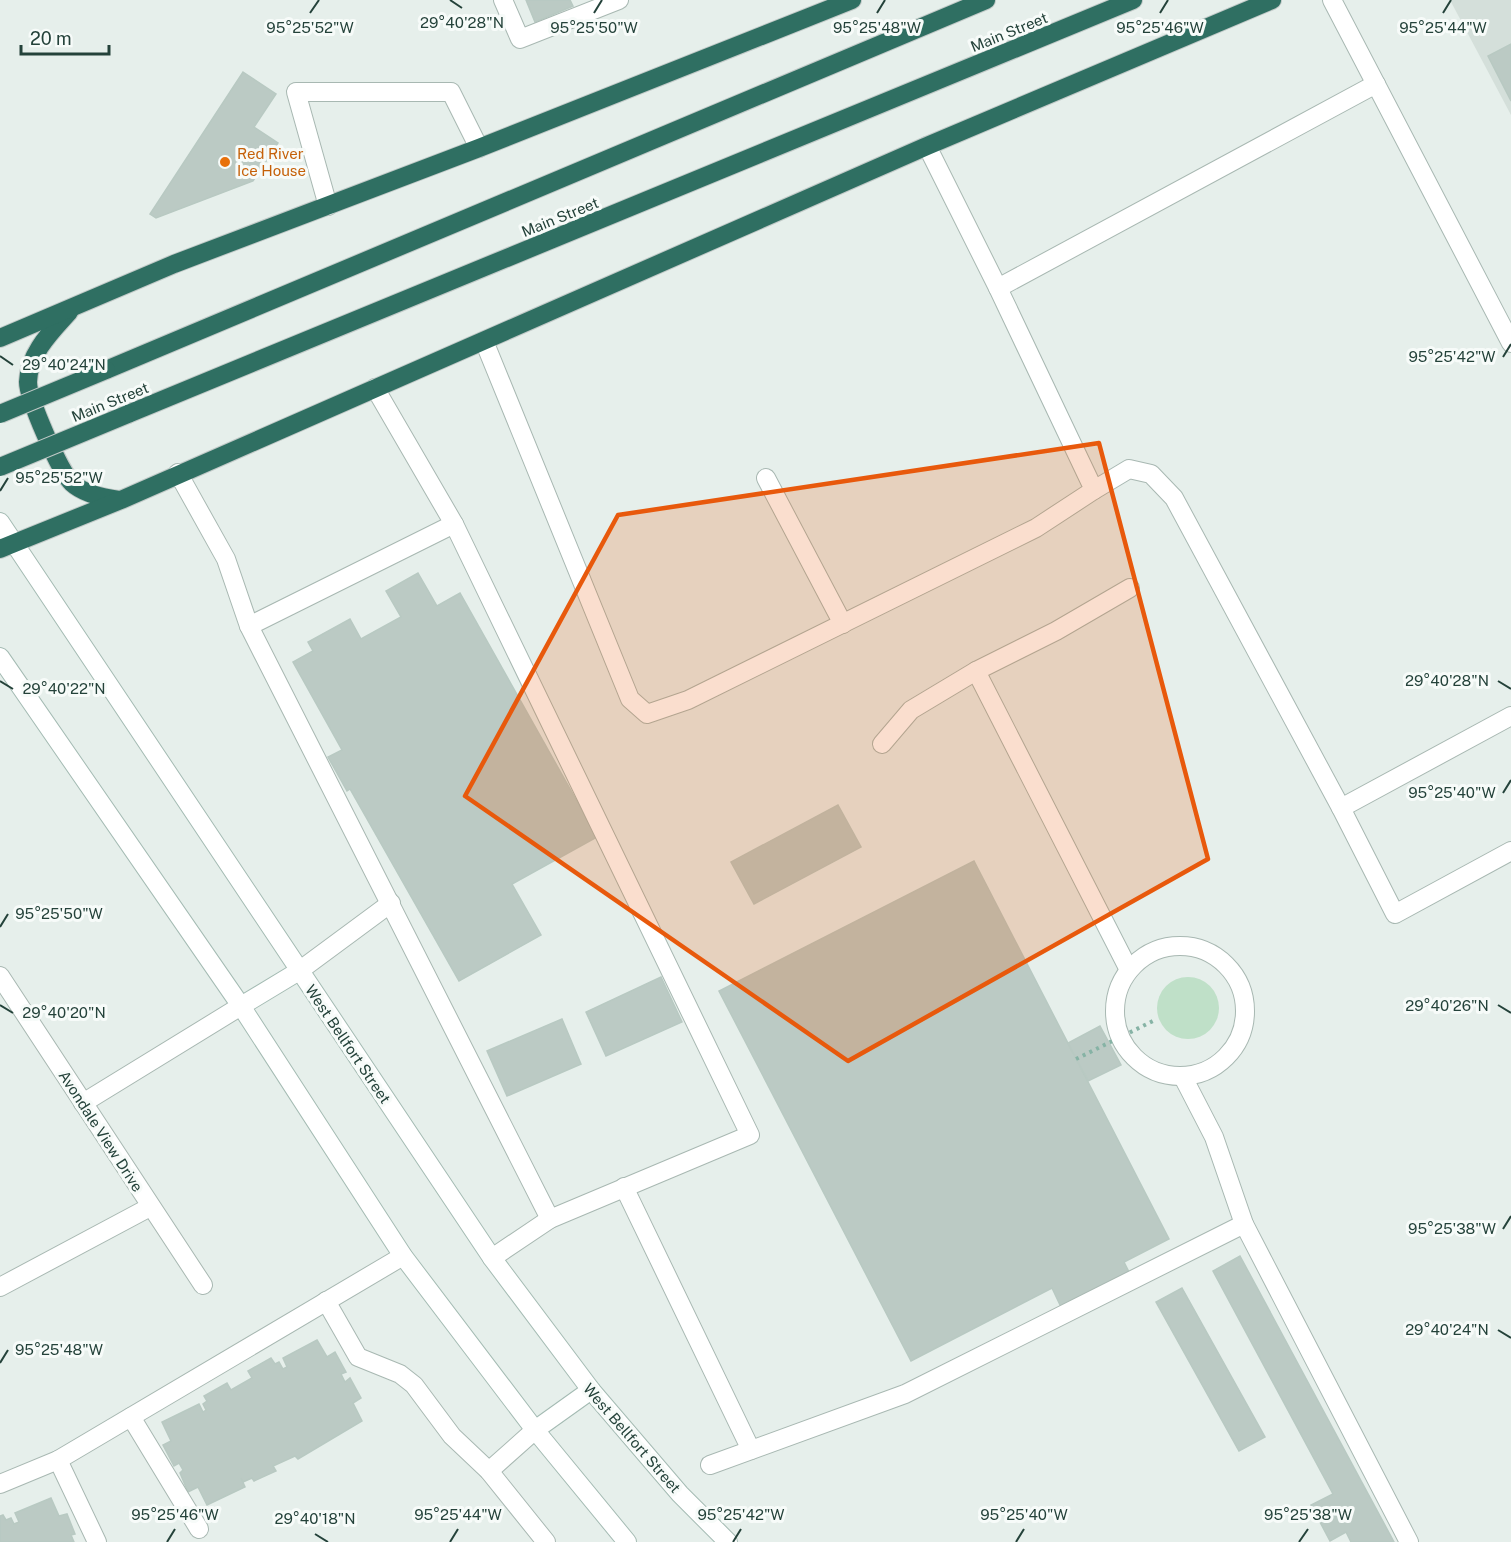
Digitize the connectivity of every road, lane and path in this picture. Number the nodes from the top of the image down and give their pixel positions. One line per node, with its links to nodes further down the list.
1 (503, 0): 8 (main road)
2 (619, 0): 8 (main road)
3 (852, 0): 11 (highway)
4 (986, 0): 19 (highway, Main Street, bridge)
5 (1133, 0): 20 (highway, Main Street, bridge)
6 (1272, 0): 10 (highway)
7 (1332, 0): 9 (main road)
8 (594, 5)
9 (1376, 84): 13 (main road); 17 (main road)
10 (927, 146): 13 (main road); 16 (highway)
11 (479, 148): 12 (highway); 12 (main road)
12 (328, 206): 14 (highway)
13 (998, 288): 23 (main road)
14 (74, 306): 15 (highway); 24 (highway)
15 (0, 338)
16 (484, 341): 18 (highway); 29 (main road)
17 (1511, 343)
18 (375, 388): 21 (highway); 26 (main road)
19 (0, 414)
20 (0, 467)
21 (178, 473): 24 (highway); 30 (main road)
22 (766, 478): 29 (main road)
23 (1094, 490): 29 (main road); 35 (main road)
24 (121, 500): 27 (highway)
25 (0, 522): 27 (main road, West Bellfort Street)
26 (454, 524): 30 (main road); 47 (main road)
27 (7, 546): 39 (main road, West Bellfort Street)
28 (1130, 588): 32 (main road)
29 (843, 624)
30 (249, 626): 37 (main road)
31 (0, 657): 41 (main road)
32 (976, 671): 34 (main road); 38 (main road)
33 (1511, 716): 35 (main road)
34 (882, 744)
35 (1341, 808): 36 (main road)
36 (1511, 851)
37 (391, 903): 39 (main road); 49 (main road)
38 (1129, 970): 43 (main road); 45 (main road)
39 (299, 971): 41 (main road); 52 (main road, West Bellfort Street)
40 (0, 976): 46 (main road, Avondale View Drive)
41 (241, 1006): 46 (main road); 51 (main road)
42 (1155, 1020): 43 (path)
43 (1121, 1037): 44 (path); 45 (main road)
44 (1076, 1059)
45 (1183, 1077): 50 (main road)
46 (83, 1103): 48 (main road, Avondale View Drive)
47 (624, 1187): 49 (main road); 59 (main road)
48 (150, 1207): 53 (main road, Avondale View Drive); 54 (main road)
49 (550, 1219): 52 (main road)
50 (1244, 1224): 59 (main road); 69 (main road)
51 (403, 1256): 55 (main road); 58 (main road)
52 (492, 1258): 56 (main road, West Bellfort Street)
53 (203, 1285)
54 (0, 1287)
55 (326, 1301): 57 (main road); 62 (main road)
56 (591, 1390): 58 (main road); 68 (main road, West Bellfort Street)
57 (131, 1417): 60 (main road); 64 (main road)
58 (535, 1430): 62 (main road); 65 (main road)
59 (751, 1450): 61 (main road)
60 (58, 1460): 63 (main road); 66 (main road)
61 (710, 1465)
62 (489, 1471): 67 (main road)
63 (0, 1484)
64 (199, 1529)
65 (621, 1540)
66 (97, 1542)
67 (546, 1542)
68 (728, 1542)
69 (1409, 1542)

